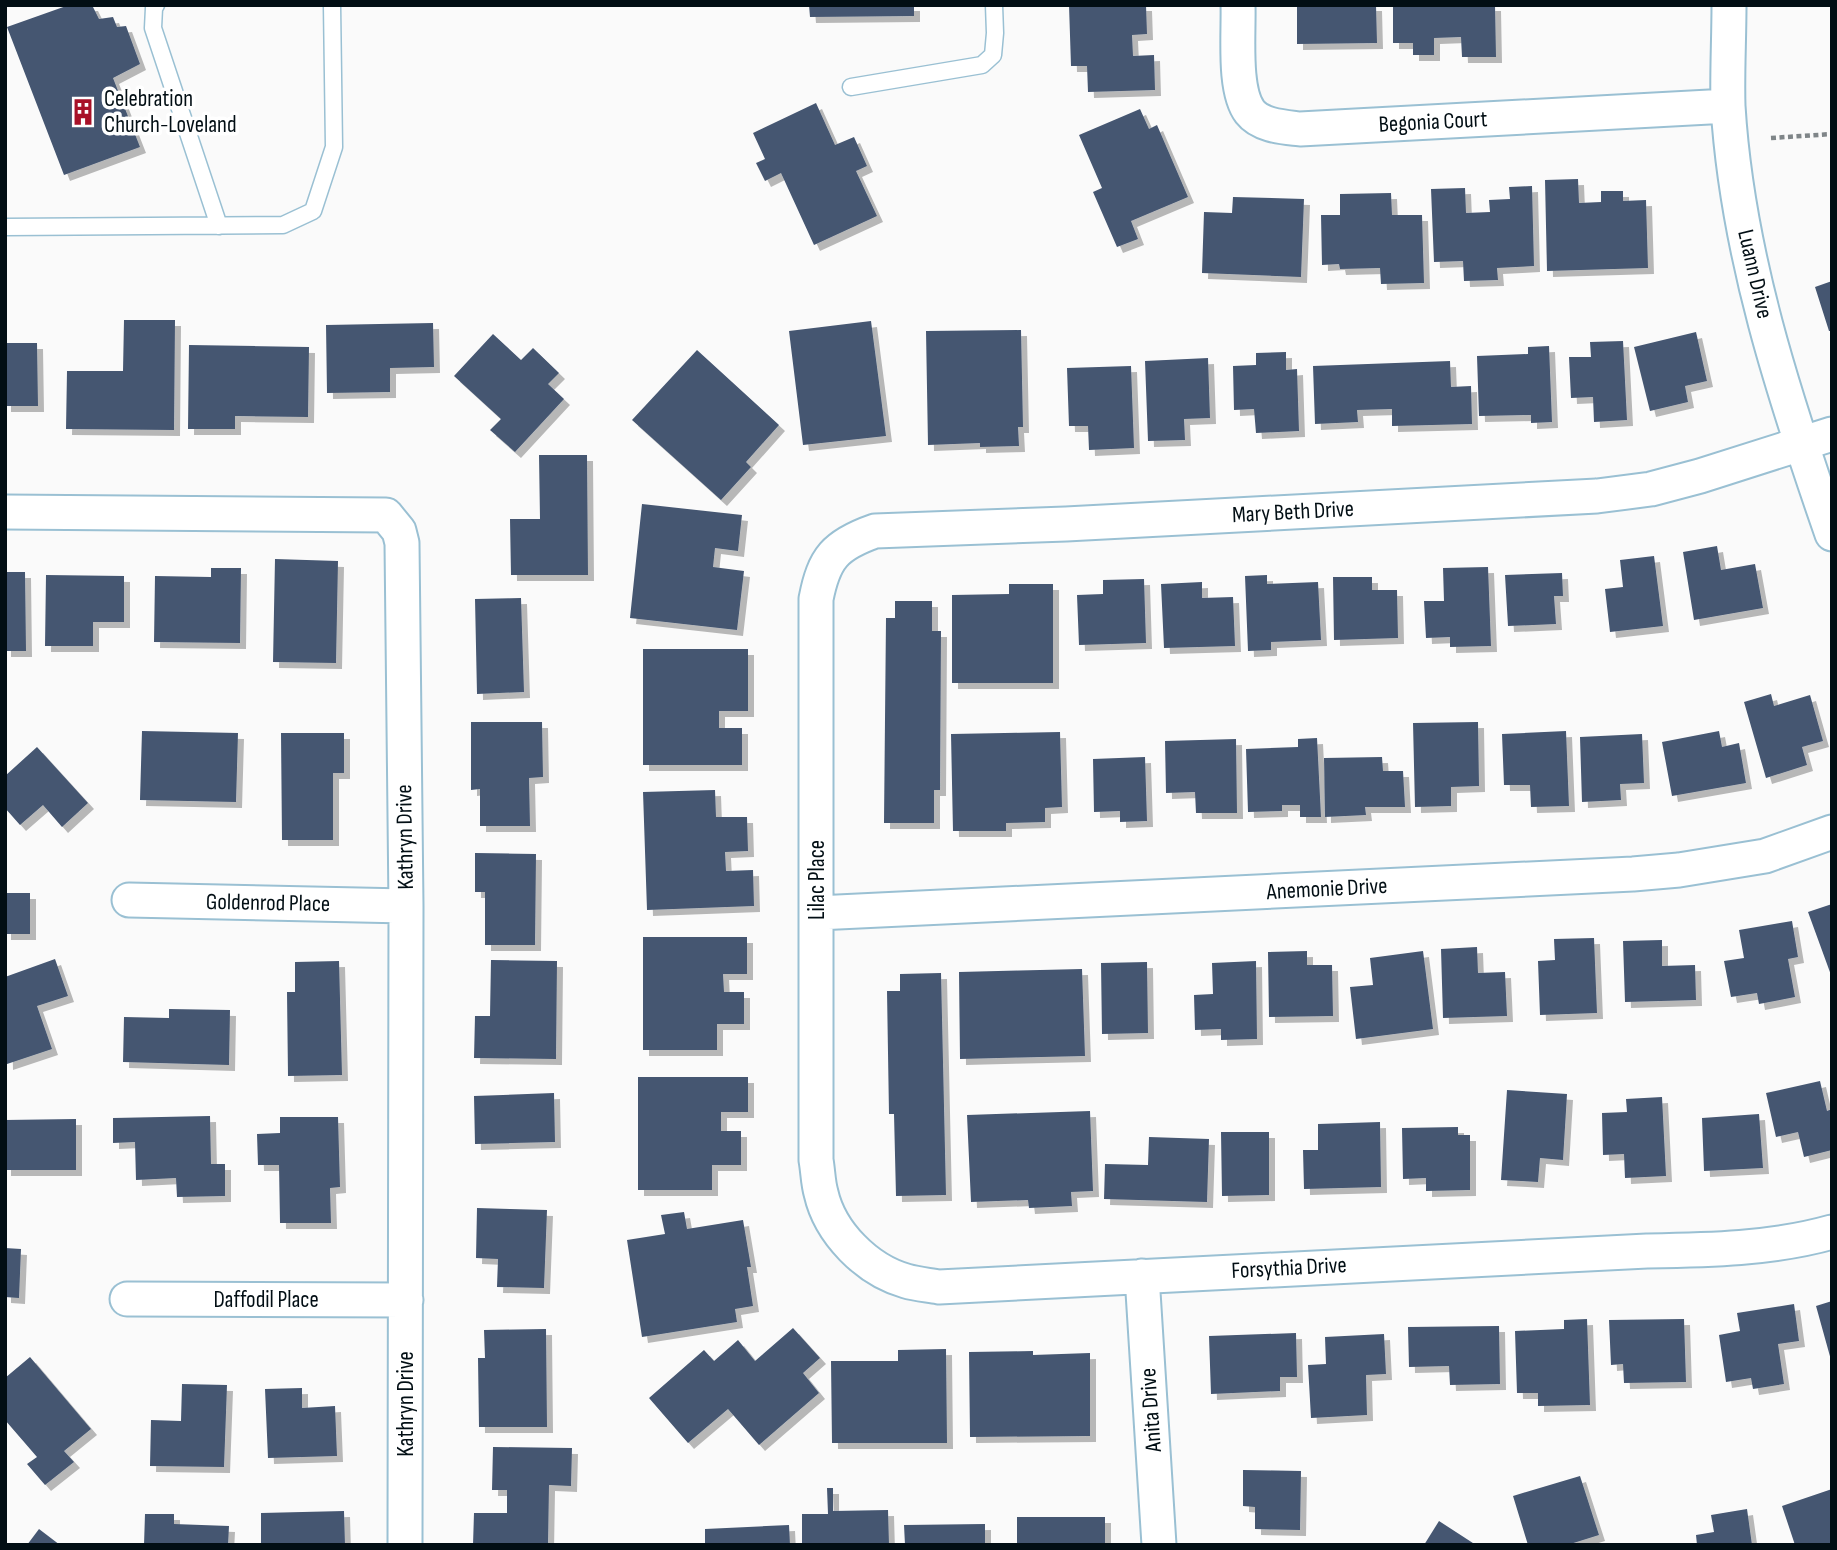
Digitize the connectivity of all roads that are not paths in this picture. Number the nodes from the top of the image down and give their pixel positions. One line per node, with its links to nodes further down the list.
1 (156, 5): 8 (lane)
2 (332, 5): 8 (lane)
3 (994, 5): 6 (lane)
4 (1238, 5): 7 (street, Begonia Court)
5 (1729, 5): 7 (street, Luann Drive)
6 (852, 87)
7 (1728, 106): 11 (street, Luann Drive)
8 (219, 226): 9 (lane)
9 (5, 228)
10 (1832, 434): 11 (street, Mary Beth Drive)
11 (1801, 444): 13 (street, Luann Drive); 14 (street, Mary Beth Drive)
12 (5, 512): 17 (street, Kathryn Drive)
13 (1832, 534)
14 (816, 599): 18 (street, Lilac Place)
15 (1832, 832): 18 (street, Anemonie Drive)
16 (130, 900): 17 (street, Goldenrod Place)
17 (406, 906): 23 (street, Kathryn Drive)
18 (817, 913): 19 (street, Lilac Place)
19 (816, 1160): 21 (street, Forsythia Drive)
20 (1832, 1232): 21 (street, Forsythia Drive)
21 (1142, 1276): 25 (street, Anita Drive)
22 (127, 1299): 23 (street, Daffodil Place)
23 (406, 1300): 24 (street, Kathryn Drive)
24 (405, 1545)
25 (1159, 1545)

